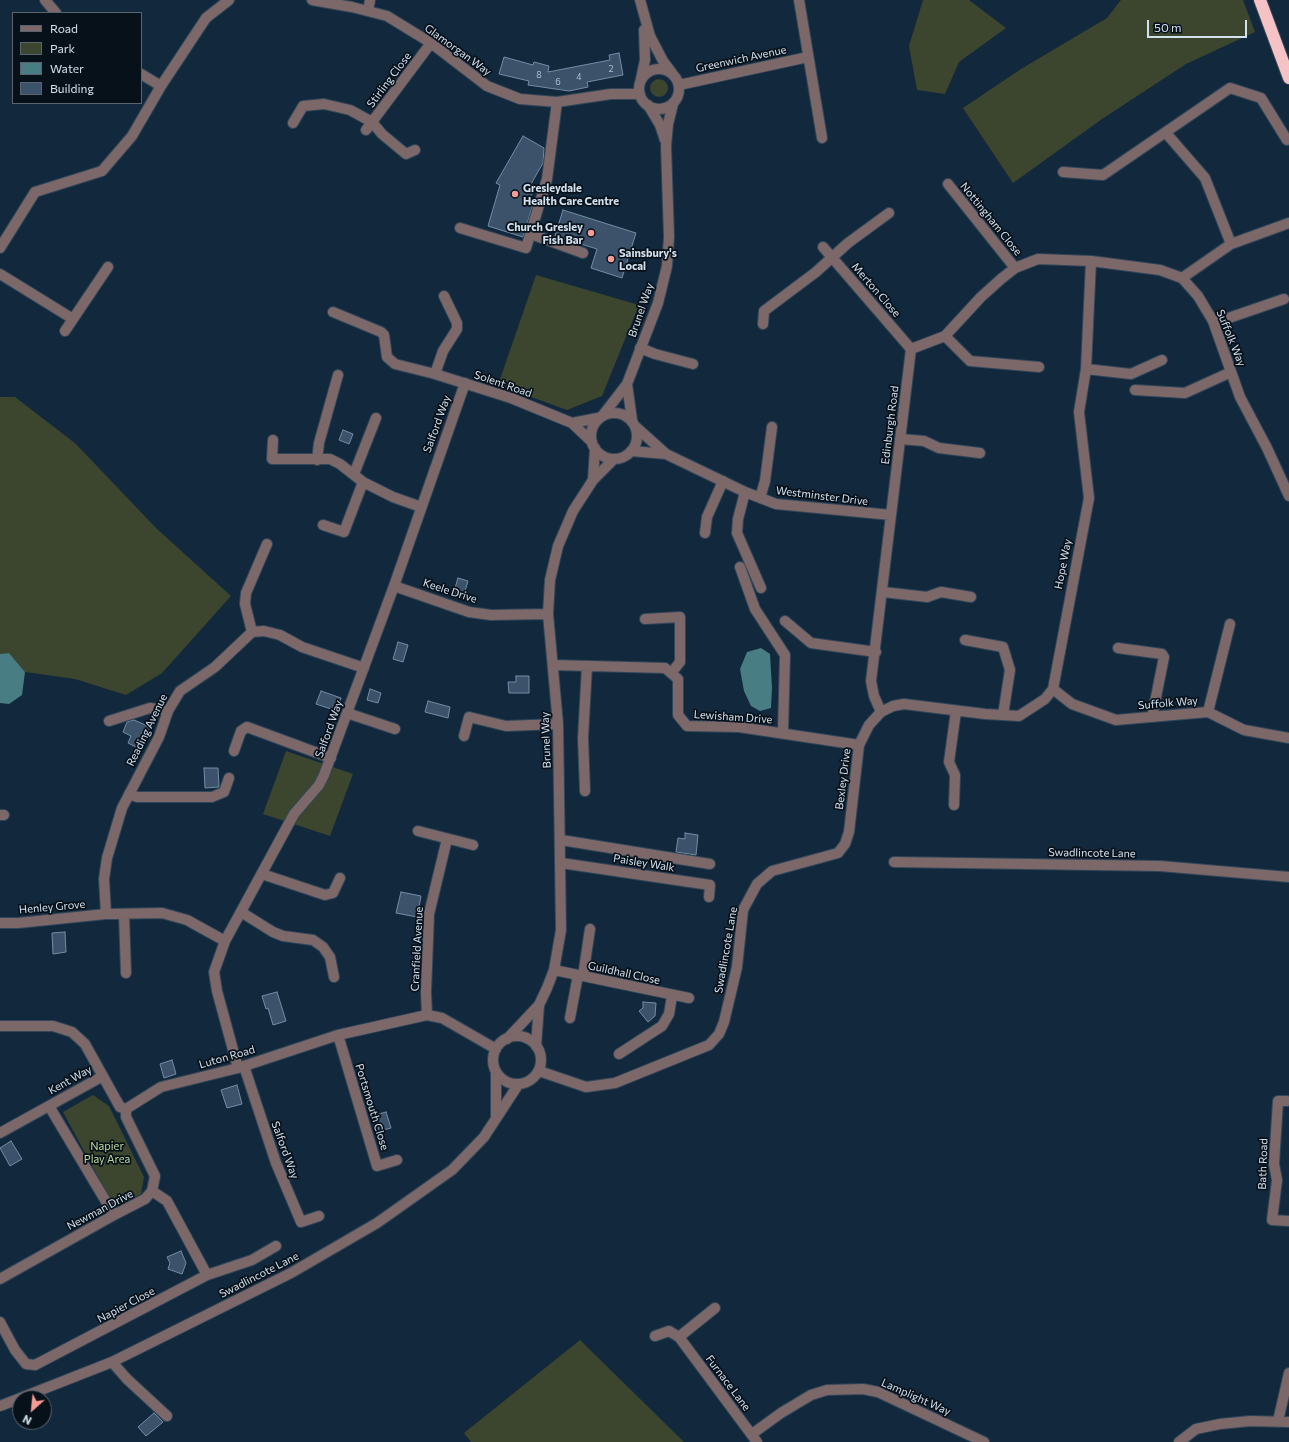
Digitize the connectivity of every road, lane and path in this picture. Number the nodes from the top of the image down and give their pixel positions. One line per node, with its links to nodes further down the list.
1 (45, 0): 9 (street)
2 (229, 0): 18 (street)
3 (312, 0): 8 (street, Glamorgan Way)
4 (370, 0): 8 (street)
5 (798, 0): 11 (street)
6 (1260, 0): 12 (highway)
7 (641, 3): 13 (street); 16 (street)
8 (368, 11): 10 (street, Glamorgan Way)
9 (55, 12)
10 (431, 43): 20 (street, Glamorgan Way); 24 (street, Stirling Close)
11 (808, 57): 17 (street, Greenwich Avenue); 26 (street)
12 (1286, 59): 15 (highway)
13 (673, 74): 16 (street); 17 (street)
14 (142, 75): 18 (street)
15 (1289, 78)
16 (640, 82): 19 (street)
17 (679, 85): 21 (street)
18 (161, 86): 38 (street)
19 (640, 94): 20 (street, Glamorgan Way); 22 (street)
20 (557, 102): 35 (street)
21 (673, 104): 22 (street); 28 (street, Brunel Way)
22 (648, 105): 28 (street, Brunel Way)
23 (293, 123): 24 (street)
24 (369, 126): 29 (street)
25 (1166, 133): 27 (street); 30 (street); 36 (street)
26 (822, 138)
27 (1287, 140)
28 (666, 146): 54 (street, Brunel Way)
29 (415, 150)
30 (1063, 172)
31 (948, 184): 43 (street, Nottingham Close)
32 (889, 212): 40 (street)
33 (1289, 223): 36 (street)
34 (460, 228): 35 (street)
35 (531, 234): 39 (street)
36 (1231, 244): 45 (street)
37 (823, 247): 40 (street, Merton Close)
38 (0, 248)
39 (583, 253)
40 (832, 257): 51 (street); 55 (street, Merton Close)
41 (1091, 261): 43 (street); 45 (street, Suffolk Way); 59 (street, Hope Way)
42 (108, 266): 49 (street)
43 (1015, 268): 53 (street)
44 (0, 274): 49 (street)
45 (1182, 278): 50 (street, Suffolk Way)
46 (444, 296): 60 (street)
47 (1284, 299): 50 (street)
48 (333, 312): 60 (street, Solent Road)
49 (73, 319): 52 (street)
50 (1214, 323): 61 (street, Suffolk Way)
51 (763, 324)
52 (65, 331)
53 (944, 336): 55 (street); 58 (street)
54 (640, 348): 57 (street); 64 (street, Brunel Way)
55 (911, 349): 71 (street, Edinburgh Road)
56 (1162, 360): 59 (street)
57 (693, 364)
58 (1039, 368)
59 (1086, 369): 108 (street, Hope Way)
60 (430, 372): 63 (street, Solent Road)
61 (1231, 372): 65 (street); 84 (street, Suffolk Way)
62 (338, 375): 78 (street)
63 (465, 383): 68 (street, Solent Road); 86 (street, Salford Way)
64 (627, 384): 66 (street, Brunel Way); 69 (street, Brunel Way)
65 (1135, 390)
66 (601, 417): 68 (street); 69 (street); 73 (street)
67 (376, 418): 79 (street)
68 (572, 423): 73 (street, Solent Road)
69 (634, 424): 74 (street); 76 (street, Westminster Drive)
70 (772, 427): 85 (street)
71 (900, 439): 75 (street); 87 (street, Edinburgh Road)
72 (272, 440): 78 (street)
73 (593, 445): 77 (street); 80 (street, Brunel Way)
74 (631, 452): 76 (street, Westminster Drive); 77 (street)
75 (980, 453)
76 (666, 454): 81 (street, Westminster Drive)
77 (614, 459): 80 (street, Brunel Way)
78 (317, 460): 79 (street)
79 (354, 474): 82 (street)
80 (592, 480): 96 (street, Brunel Way)
81 (723, 481): 83 (street, Westminster Drive); 89 (street)
82 (363, 482): 86 (street); 88 (street)
83 (746, 492): 85 (street, Westminster Drive); 93 (street)
84 (1289, 496)
85 (760, 498): 87 (street, Westminster Drive)
86 (421, 507): 92 (street, Salford Way)
87 (890, 515): 94 (street, Edinburgh Road)
88 (323, 525)
89 (705, 533)
90 (267, 544): 100 (street)
91 (740, 567): 119 (street)
92 (394, 586): 96 (street, Keele Drive); 106 (street, Salford Way)
93 (761, 588)
94 (883, 592): 95 (street); 103 (street, Edinburgh Road)
95 (971, 597)
96 (548, 614): 104 (street, Brunel Way)
97 (645, 619): 107 (street)
98 (785, 621): 103 (street)
99 (1230, 624): 112 (street)
100 (252, 632): 106 (street); 109 (street, Reading Avenue)
101 (965, 640): 114 (street)
102 (1118, 648): 115 (street)
103 (876, 652): 111 (street, Edinburgh Road)
104 (553, 665): 105 (street); 117 (street, Brunel Way)
105 (587, 666): 107 (street); 126 (street)
106 (364, 668): 113 (street, Salford Way)
107 (672, 672): 119 (street, Lewisham Drive)
108 (1053, 689): 114 (street); 115 (street, Suffolk Way)
109 (168, 711): 116 (street); 127 (street, Reading Avenue)
110 (956, 711): 111 (street); 114 (street); 128 (street)
111 (881, 712): 122 (street, Bexley Drive)
112 (1208, 712): 115 (street, Suffolk Way); 121 (street, Suffolk Way)
113 (347, 713): 118 (street); 124 (street, Salford Way)
114 (1003, 715)
115 (1152, 717)
116 (108, 722)
117 (558, 724): 120 (street); 131 (street, Brunel Way)
118 (394, 728)
119 (783, 732): 122 (street, Lewisham Drive)
120 (464, 736)
121 (1289, 738)
122 (860, 745): 133 (street, Bexley Drive)
123 (234, 751): 124 (street)
124 (331, 758): 137 (street, Salford Way)
125 (229, 778): 127 (street)
126 (585, 791)
127 (129, 794): 142 (street, Reading Avenue)
128 (954, 805)
129 (418, 831): 130 (street)
130 (447, 839): 132 (street); 154 (street, Cranfield Avenue)
131 (561, 840): 135 (street, Brunel Way); 136 (street)
132 (473, 845)
133 (838, 853): 163 (street, Swadlincote Lane)
134 (894, 862): 138 (street, Swadlincote Lane)
135 (561, 863): 140 (street, Paisley Walk); 147 (street, Brunel Way)
136 (710, 864)
137 (262, 874): 139 (street); 141 (street, Salford Way)
138 (1289, 877)
139 (340, 878)
140 (709, 897)
141 (241, 912): 146 (street, Salford Way); 150 (street)
142 (106, 914): 143 (street, Henley Grove); 144 (street, Henley Grove)
143 (124, 914): 146 (street, Henley Grove); 148 (street)
144 (0, 923)
145 (590, 929): 149 (street)
146 (225, 941): 162 (street, Salford Way)
147 (554, 970): 149 (street, Guildhall Close); 153 (street, Brunel Way)
148 (126, 973)
149 (581, 976): 151 (street, Guildhall Close); 155 (street)
150 (334, 977)
151 (672, 996): 152 (street, Guildhall Close); 161 (street)
152 (689, 998)
153 (539, 1005): 158 (street, Brunel Way); 159 (street, Brunel Way)
154 (427, 1015): 157 (street, Luton Road); 160 (street, Luton Road)
155 (570, 1018)
156 (0, 1026): 165 (street)
157 (338, 1035): 162 (street, Luton Road); 172 (street, Portsmouth Close)
158 (507, 1039): 159 (street); 160 (street)
159 (536, 1046): 163 (street)
160 (496, 1049): 164 (street)
161 (619, 1054)
162 (241, 1067): 169 (street, Luton Road); 175 (street, Salford Way)
163 (539, 1070): 166 (street)
164 (496, 1072): 166 (street); 170 (street, Swadlincote Lane)
165 (103, 1076): 168 (street, Kent Way); 169 (street)
166 (518, 1085): 170 (street, Swadlincote Lane)
167 (1287, 1101): 176 (street, Bath Road)
168 (49, 1106): 171 (street, Kent Way); 174 (street, Kent Way)
169 (126, 1109): 173 (street)
170 (496, 1116): 184 (street, Swadlincote Lane)
171 (0, 1133)
172 (397, 1160)
173 (152, 1191): 174 (street, Newman Drive); 178 (street)
174 (114, 1214): 179 (street, Newman Drive)
175 (319, 1216)
176 (1289, 1221)
177 (276, 1246): 178 (street, Napier Close)
178 (207, 1275): 181 (street, Napier Close)
179 (0, 1279)
180 (716, 1308): 183 (street)
181 (0, 1322)
182 (655, 1336): 183 (street)
183 (679, 1337): 190 (street, Furnace Lane)
184 (112, 1362): 186 (street, Swadlincote Lane); 187 (street)
185 (1289, 1373): 188 (street)
186 (0, 1406)
187 (167, 1416)
188 (1278, 1421): 189 (street); 192 (street)
189 (1289, 1422)
190 (755, 1438): 191 (street, Lamplight Way)
191 (984, 1442)
192 (1179, 1442)

